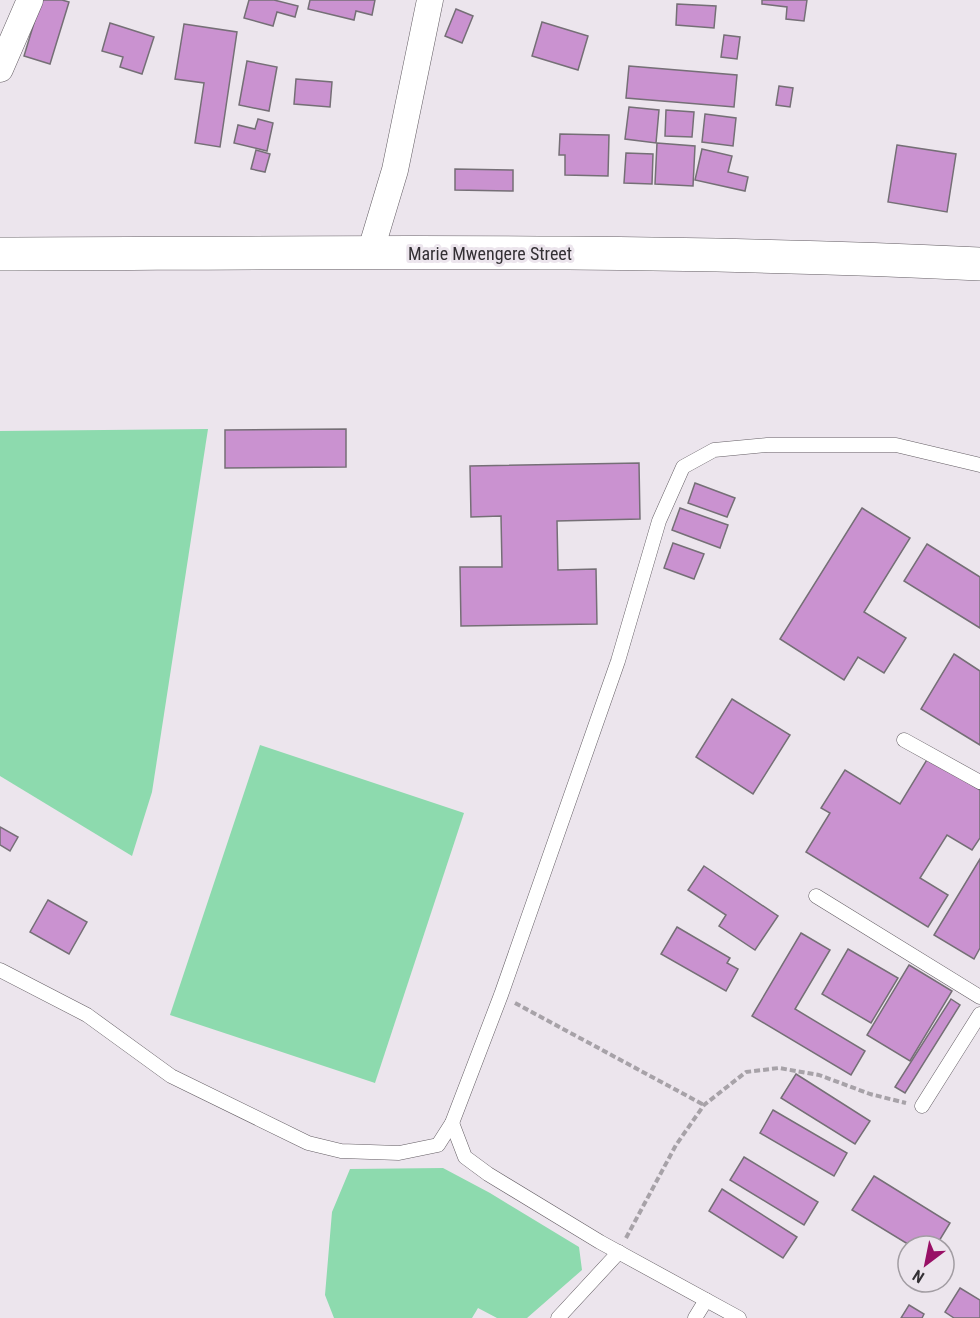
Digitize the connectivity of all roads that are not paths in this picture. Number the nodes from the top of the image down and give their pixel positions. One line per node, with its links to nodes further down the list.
1 (30, 0): 3 (street)
2 (430, 0): 4 (street)
3 (0, 69)
4 (370, 253): 5 (main road, Marie Mwengere Street); 6 (main road, Marie Mwengere Street)
5 (0, 254)
6 (980, 264)
7 (980, 465): 15 (lane)
8 (904, 740): 9 (lane)
9 (980, 782)
10 (816, 896): 12 (lane)
11 (0, 970): 15 (lane)
12 (980, 997)
13 (980, 1014): 14 (lane)
14 (922, 1106)
15 (452, 1123): 16 (lane)
16 (618, 1252): 17 (lane); 18 (lane)
17 (706, 1300): 19 (lane); 20 (lane)
18 (558, 1318)
19 (695, 1318)
20 (739, 1318)

